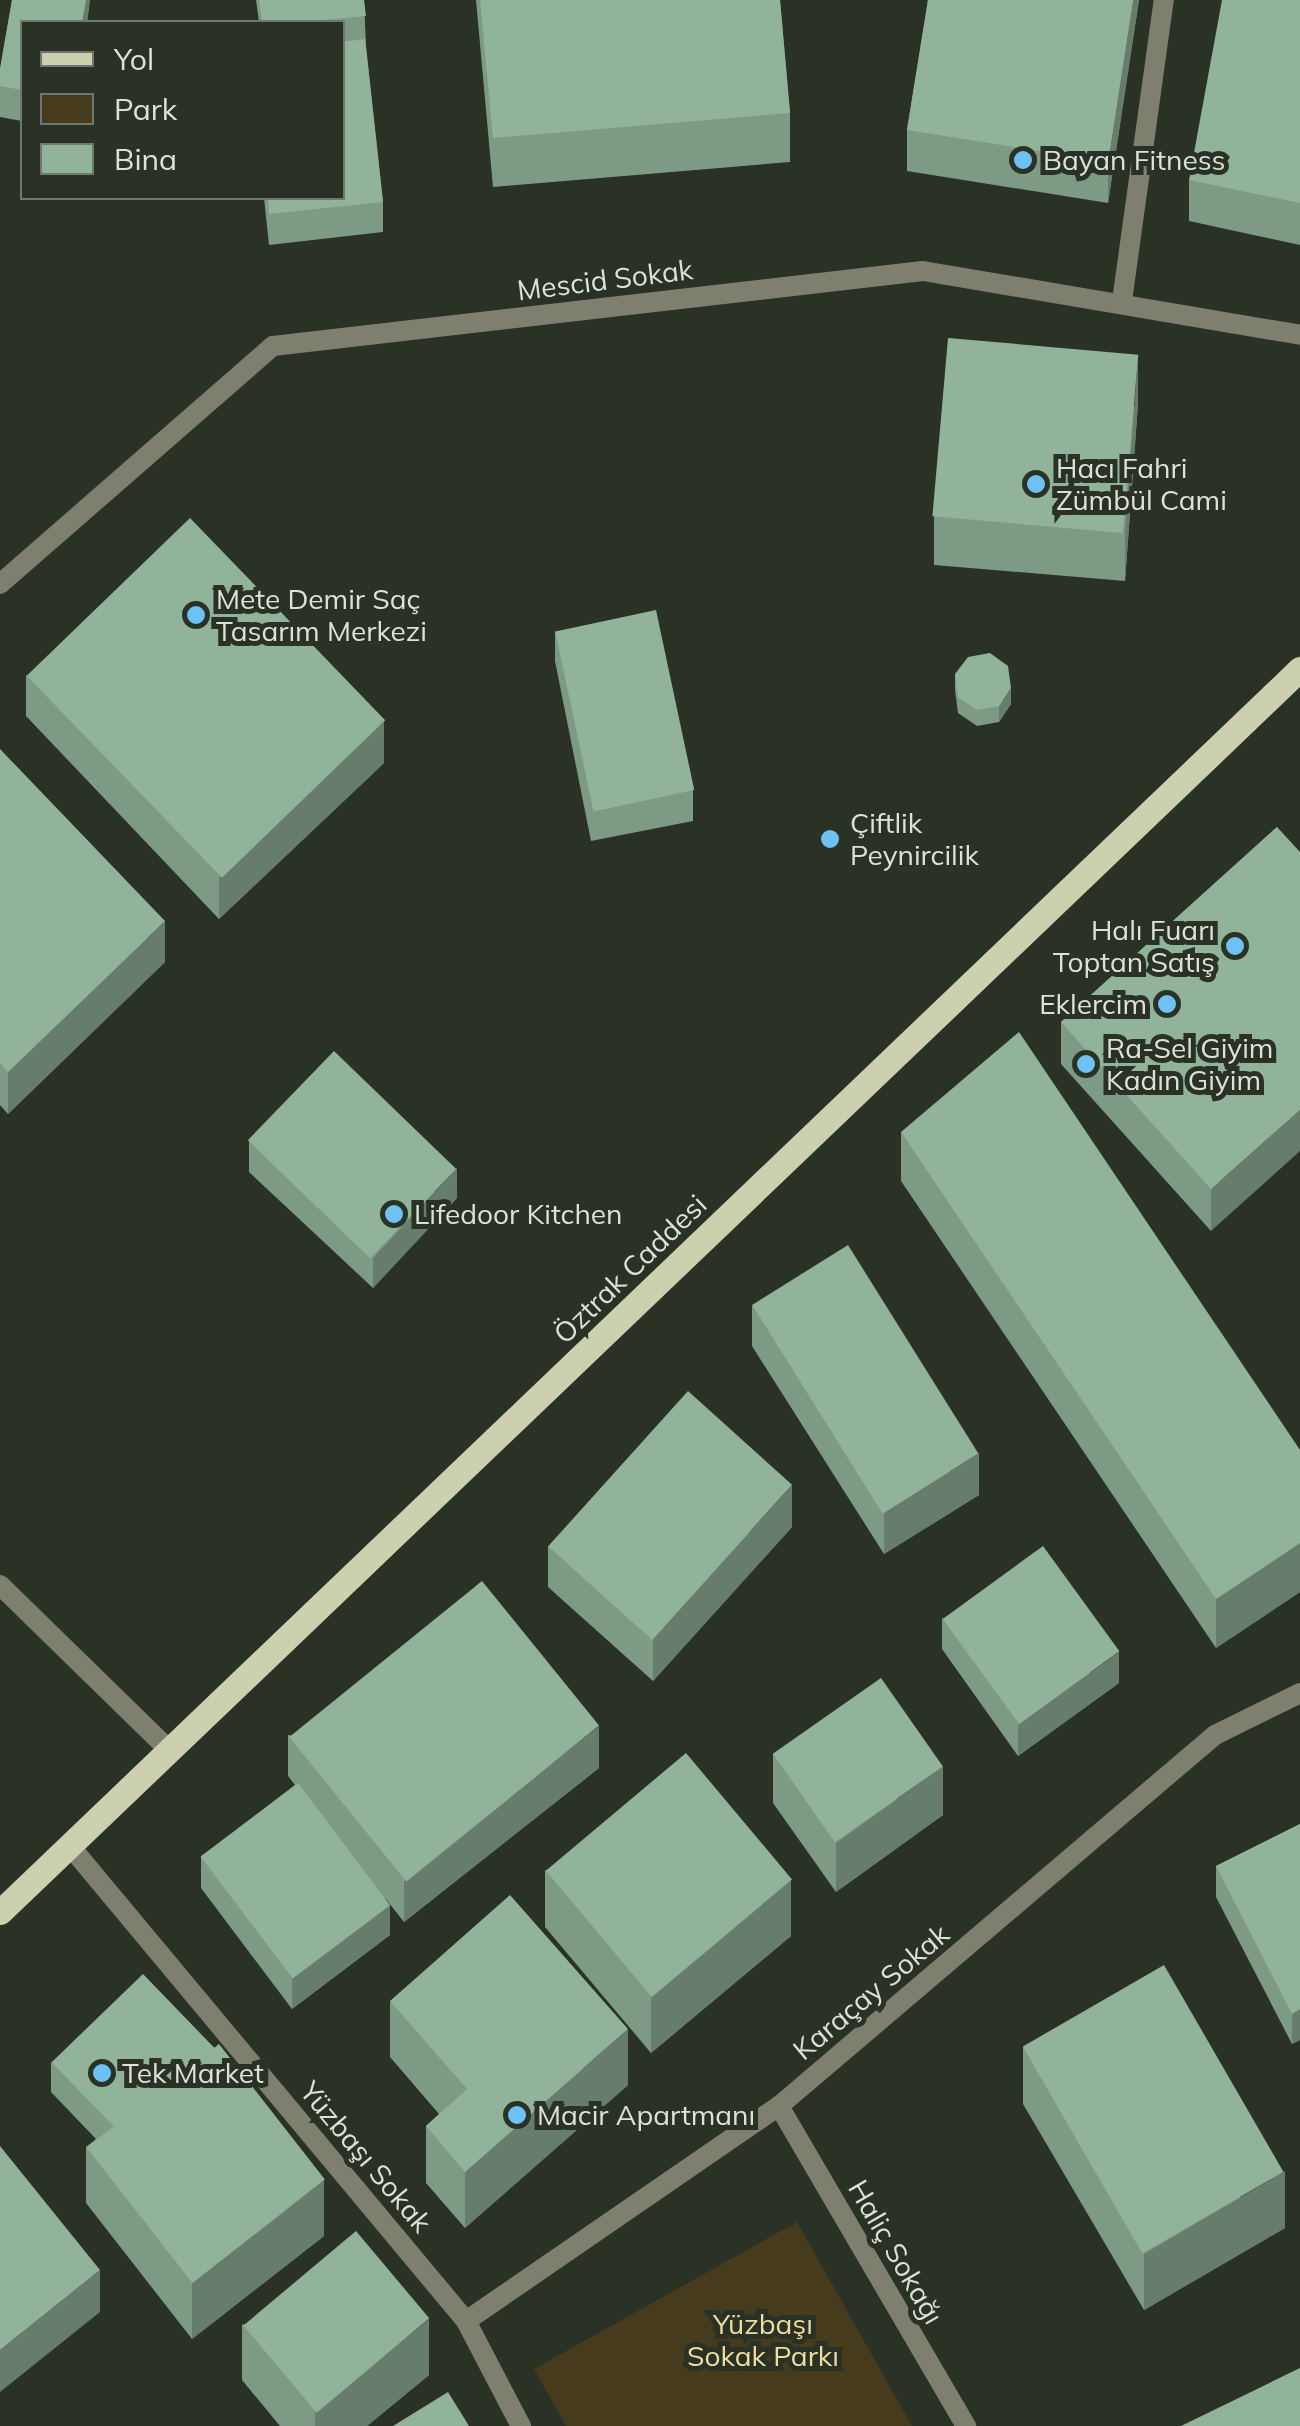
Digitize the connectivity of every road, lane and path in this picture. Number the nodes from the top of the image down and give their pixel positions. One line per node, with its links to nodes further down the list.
1 (1164, 0): 2 (street)
2 (1122, 302): 3 (street, Mescid Sokak); 4 (street, Mescid Sokak)
3 (1300, 335)
4 (0, 584)
5 (1300, 670): 8 (main road, Öztrak Caddesi)
6 (0, 1586): 8 (street)
7 (1300, 1692): 11 (street, Karaçay Sokak)
8 (170, 1751): 9 (main road, Öztrak Caddesi)
9 (70, 1846): 10 (main road, Öztrak Caddesi); 12 (street, Yüzbaşı Sokak)
10 (0, 1912)
11 (779, 2106): 12 (street, Karaçay Sokak); 14 (street, Haliç Sokağı)
12 (466, 2321): 13 (street, Yüzbaşı Sokak)
13 (521, 2426)
14 (966, 2426)

